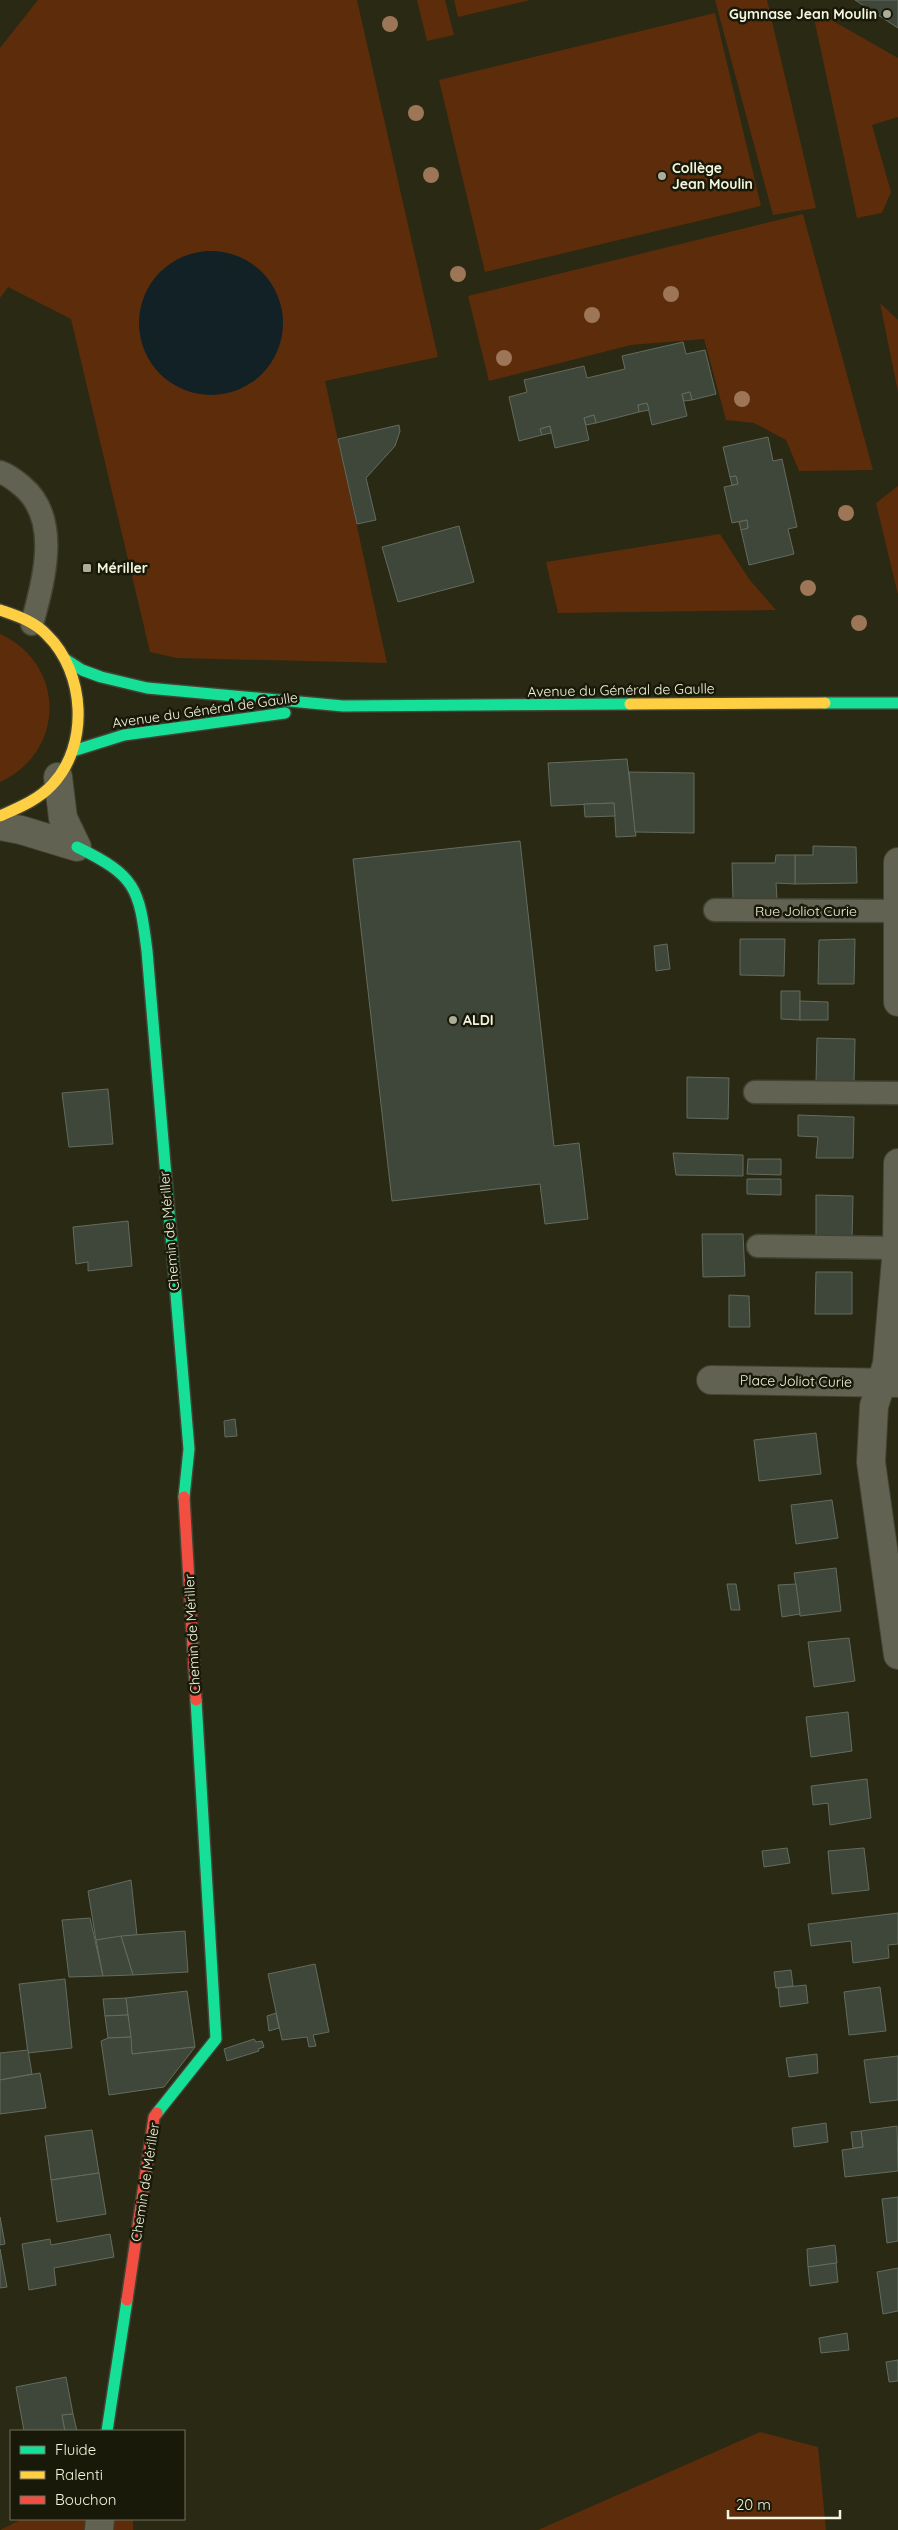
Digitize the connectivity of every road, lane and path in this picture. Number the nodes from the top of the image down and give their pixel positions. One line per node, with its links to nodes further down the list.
1 (0, 472): 3 (lane)
2 (0, 610): 3 (street, Avenue du Général de Gaulle)
3 (32, 624): 4 (street, Avenue du Général de Gaulle)
4 (65, 658): 6 (street, Avenue du Général de Gaulle); 7 (street, Avenue du Général de Gaulle)
5 (898, 704): 6 (street, Avenue du Général de Gaulle)
6 (344, 706): 7 (street, Avenue du Général de Gaulle)
7 (73, 751): 8 (street, Avenue du Général de Gaulle)
8 (58, 777): 9 (street, Avenue du Général de Gaulle); 11 (street)
9 (0, 816)
10 (0, 826): 11 (street)
11 (77, 848): 24 (street, Chemin de Mériller)
12 (898, 862): 13 (street)
13 (897, 905): 14 (lane, Rue Joliot Curie); 15 (street)
14 (716, 910)
15 (898, 1002)
16 (755, 1092): 17 (lane)
17 (898, 1093)
18 (898, 1163): 20 (street)
19 (758, 1246): 20 (lane)
20 (897, 1248): 22 (street)
21 (711, 1380): 22 (street, Place Joliot Curie)
22 (890, 1383): 23 (street)
23 (898, 1655)
24 (107, 2430)

